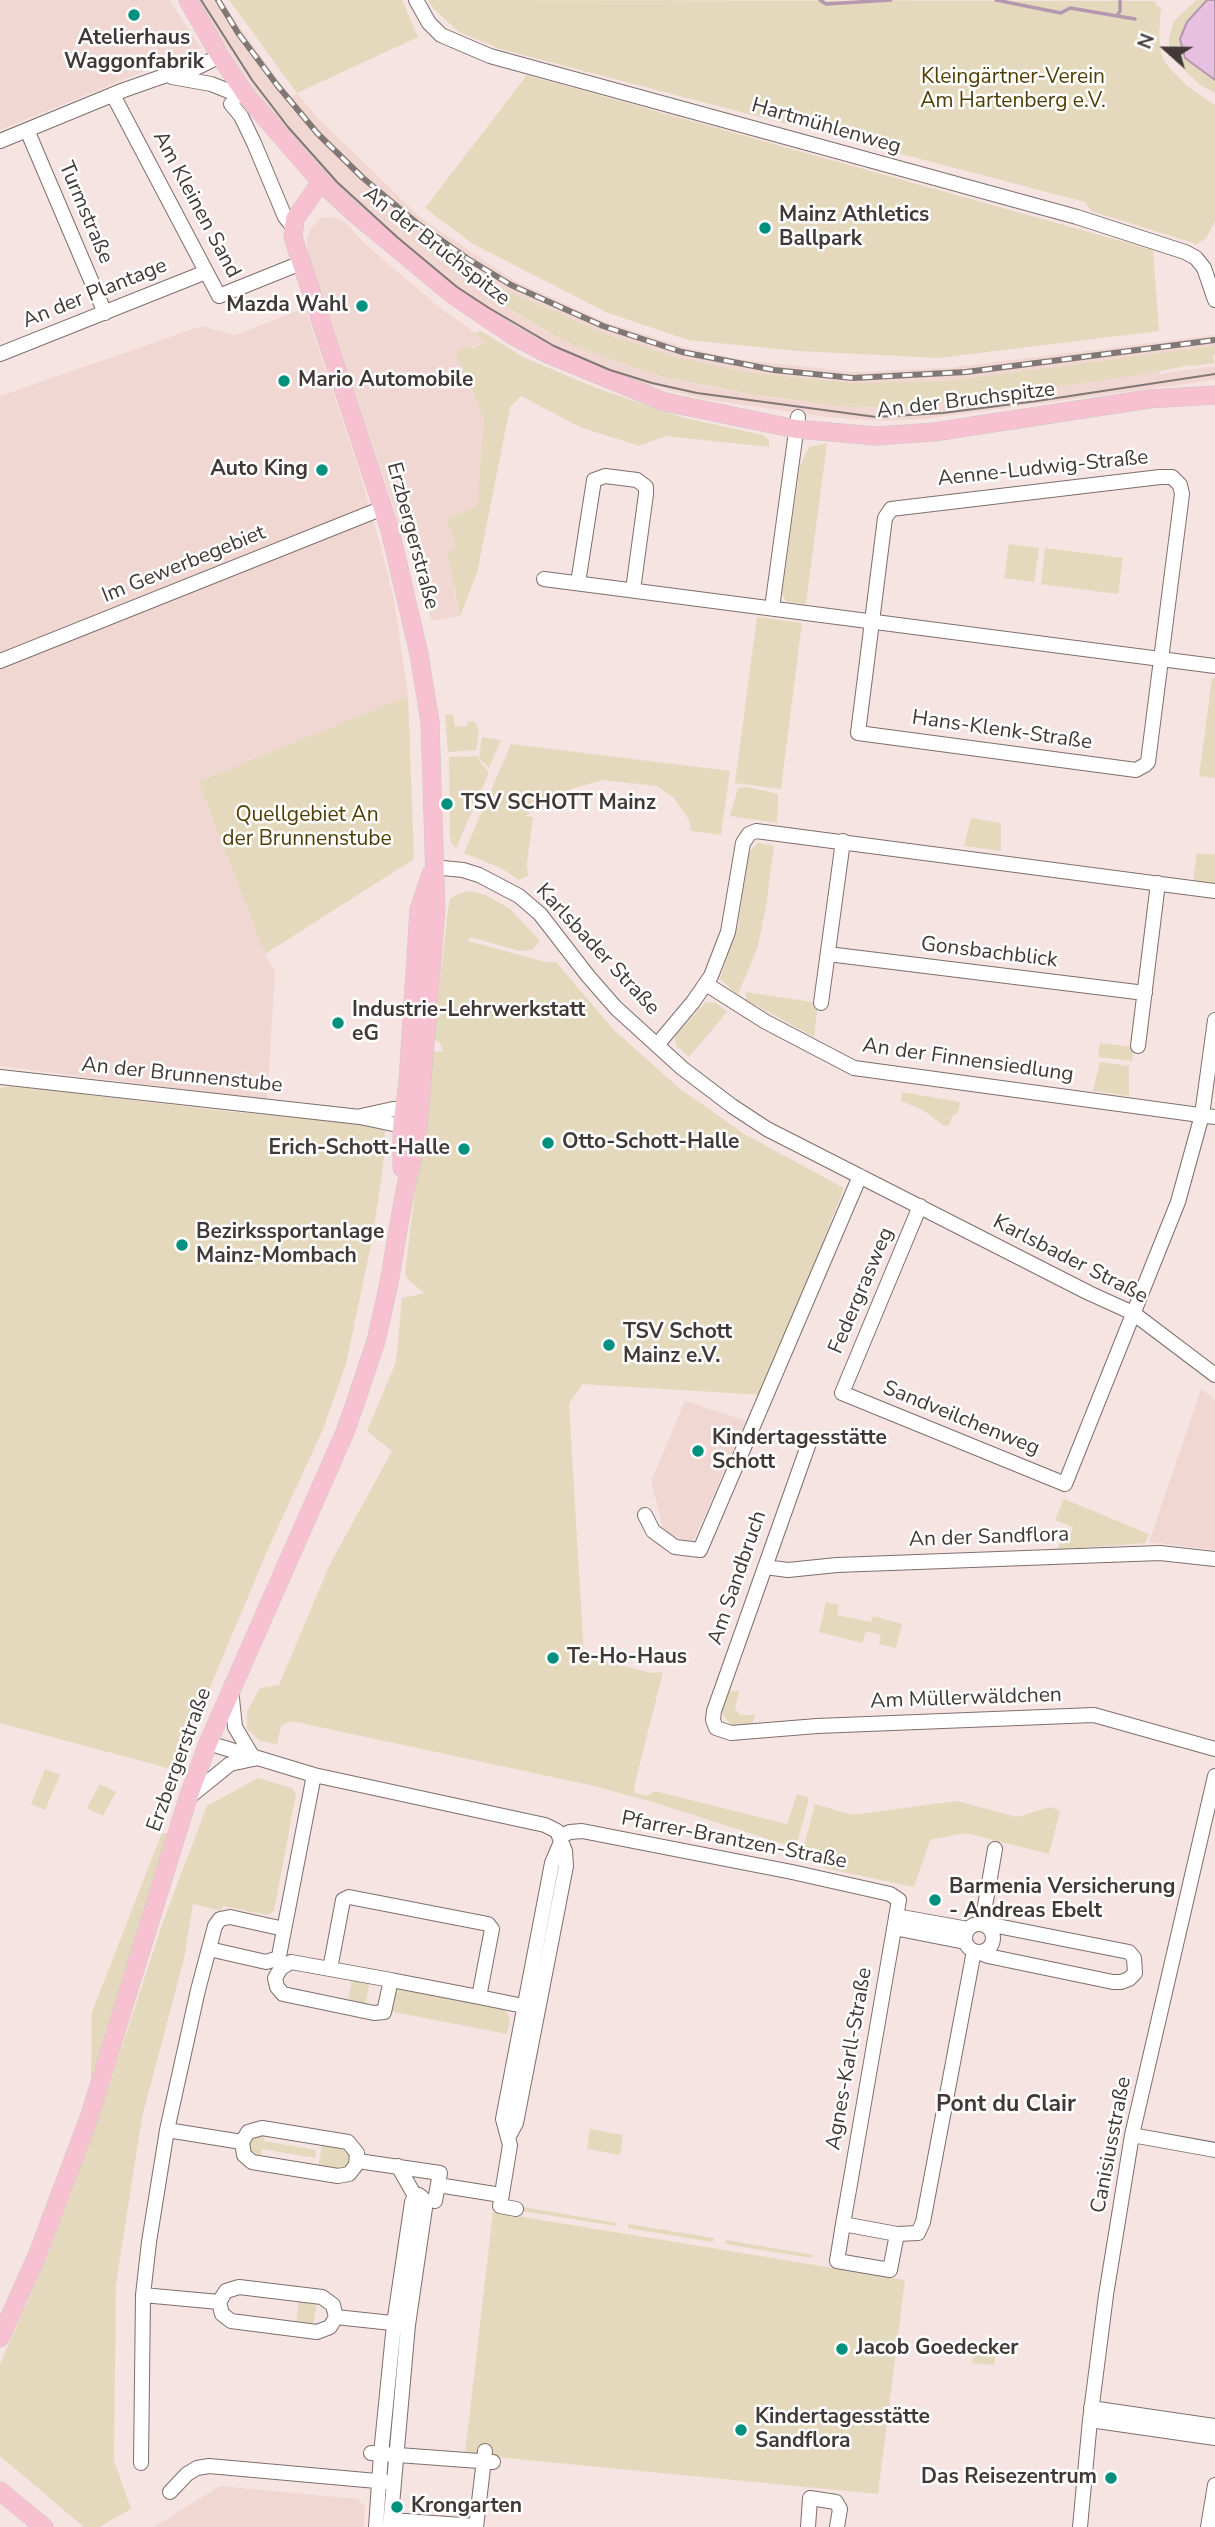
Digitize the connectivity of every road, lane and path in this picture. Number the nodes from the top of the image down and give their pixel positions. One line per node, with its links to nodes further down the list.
1 (188, 0): 3 (main road, An der Bruchspitze)
2 (416, 0): 13 (street, Hartmühlenweg)
3 (220, 56): 4 (street); 6 (main road, An der Bruchspitze)
4 (164, 76): 5 (street); 6 (street)
5 (113, 95): 7 (street); 12 (street, Am Kleinen Sand)
6 (240, 102): 9 (main road, An der Bruchspitze); 10 (street, Erzbergerstraße)
7 (27, 130): 8 (street); 14 (street, Turmstraße)
8 (0, 141)
9 (321, 182): 10 (main road); 18 (main road, An der Bruchspitze)
10 (293, 227): 11 (main road, Erzbergerstraße)
11 (302, 263): 12 (street, Am Kleinen Sand); 19 (main road, Erzbergerstraße)
12 (205, 272): 14 (street, An der Plantage)
13 (1215, 300)
14 (105, 313): 15 (street, An der Plantage)
15 (0, 354)
16 (1215, 384): 18 (main road, An der Bruchspitze)
17 (1215, 395): 18 (main road, An der Bruchspitze)
18 (797, 423): 23 (street)
19 (383, 508): 26 (street, Im Gewerbegebiet); 29 (main road, Erzbergerstraße)
20 (544, 579): 21 (street)
21 (578, 583): 22 (street); 22 (street)
22 (633, 590): 23 (street)
23 (772, 608): 24 (street)
24 (873, 621): 25 (street); 25 (street, Hans-Klenk-Straße); 25 (street, Aenne-Ludwig-Straße)
25 (1160, 659): 27 (street)
26 (0, 662)
27 (1215, 666)
28 (843, 841): 30 (street); 32 (street); 33 (street)
29 (433, 867): 37 (street, Karlsbader Straße); 41 (main road, Erzbergerstraße)
30 (1158, 883): 31 (street); 34 (street)
31 (1215, 891)
32 (828, 954): 34 (street, Gonsbachblick); 35 (street)
33 (706, 984): 37 (street); 40 (street, An der Finnensiedlung)
34 (1144, 993): 38 (street)
35 (821, 1003)
36 (1215, 1020): 40 (street)
37 (656, 1045): 42 (street, Karlsbader Straße)
38 (1138, 1046)
39 (0, 1077): 41 (street, An der Brunnenstube)
40 (1208, 1116): 44 (street)
41 (411, 1120): 51 (main road, Erzbergerstraße)
42 (860, 1176): 43 (street, Karlsbader Straße); 48 (street)
43 (920, 1206): 44 (street, Karlsbader Straße); 46 (street, Federgrasweg)
44 (1133, 1313): 45 (street, Karlsbader Straße); 46 (street, Sandveilchenweg)
45 (1215, 1376)
46 (842, 1393)
47 (809, 1443): 50 (street, Am Sandbruch)
48 (645, 1515)
49 (1215, 1559): 50 (street, An der Sandflora)
50 (765, 1567): 52 (street, Am Sandbruch)
51 (231, 1689): 53 (main road, Erzbergerstraße); 55 (street)
52 (716, 1728): 54 (street, Am Müllerwäldchen)
53 (208, 1743): 55 (street, Pfarrer-Brantzen-Straße); 58 (main road, Erzbergerstraße)
54 (1215, 1749)
55 (254, 1759): 56 (street, Pfarrer-Brantzen-Straße); 58 (street)
56 (314, 1775): 59 (street, Pfarrer-Brantzen-Straße); 63 (street)
57 (1215, 1776): 72 (street, Canisiusstraße)
58 (188, 1798): 87 (main road, Erzbergerstraße)
59 (561, 1839): 61 (street, Pfarrer-Brantzen-Straße); 70 (street)
60 (995, 1849): 64 (street)
61 (899, 1900): 62 (street, Agnes-Karll-Straße)
62 (895, 1922): 64 (street); 81 (street, Agnes-Karll-Straße)
63 (284, 1929): 65 (street); 66 (street)
64 (973, 1939): 64 (street); 82 (street)
65 (209, 1949): 66 (street); 71 (street)
66 (279, 1963): 67 (street); 68 (street)
67 (330, 1969): 68 (street); 69 (street)
68 (391, 1980): 69 (street)
69 (479, 1997): 70 (street)
70 (531, 2007): 78 (street)
71 (167, 2130): 73 (street); 83 (street)
72 (1132, 2135): 74 (street); 88 (street, Canisiusstraße)
73 (242, 2143): 75 (street); 75 (street)
74 (1215, 2150)
75 (358, 2161): 76 (street)
76 (398, 2166): 77 (street); 86 (street)
77 (438, 2185): 78 (street); 79 (street)
78 (500, 2200): 80 (street)
79 (435, 2201)
80 (516, 2209)
81 (843, 2224): 82 (street); 82 (street, Agnes-Karll-Straße)
82 (897, 2234)
83 (143, 2295): 84 (street); 92 (street)
84 (219, 2302): 85 (street); 85 (street)
85 (336, 2317): 86 (street)
86 (401, 2324): 91 (street)
87 (0, 2338)
88 (1091, 2414): 89 (street); 90 (street); 103 (street, Canisiusstraße)
89 (1215, 2426)
90 (1215, 2438)
91 (382, 2454): 93 (street); 98 (street)
92 (141, 2463)
93 (386, 2481): 96 (street); 97 (street); 100 (street)
94 (1215, 2485): 104 (street)
95 (0, 2491): 99 (main road)
96 (170, 2492)
97 (391, 2524): 98 (street)
98 (476, 2526)
99 (44, 2527)
100 (376, 2527)
101 (808, 2527): 102 (street)
102 (837, 2527)
103 (1080, 2527)
104 (1209, 2527)

